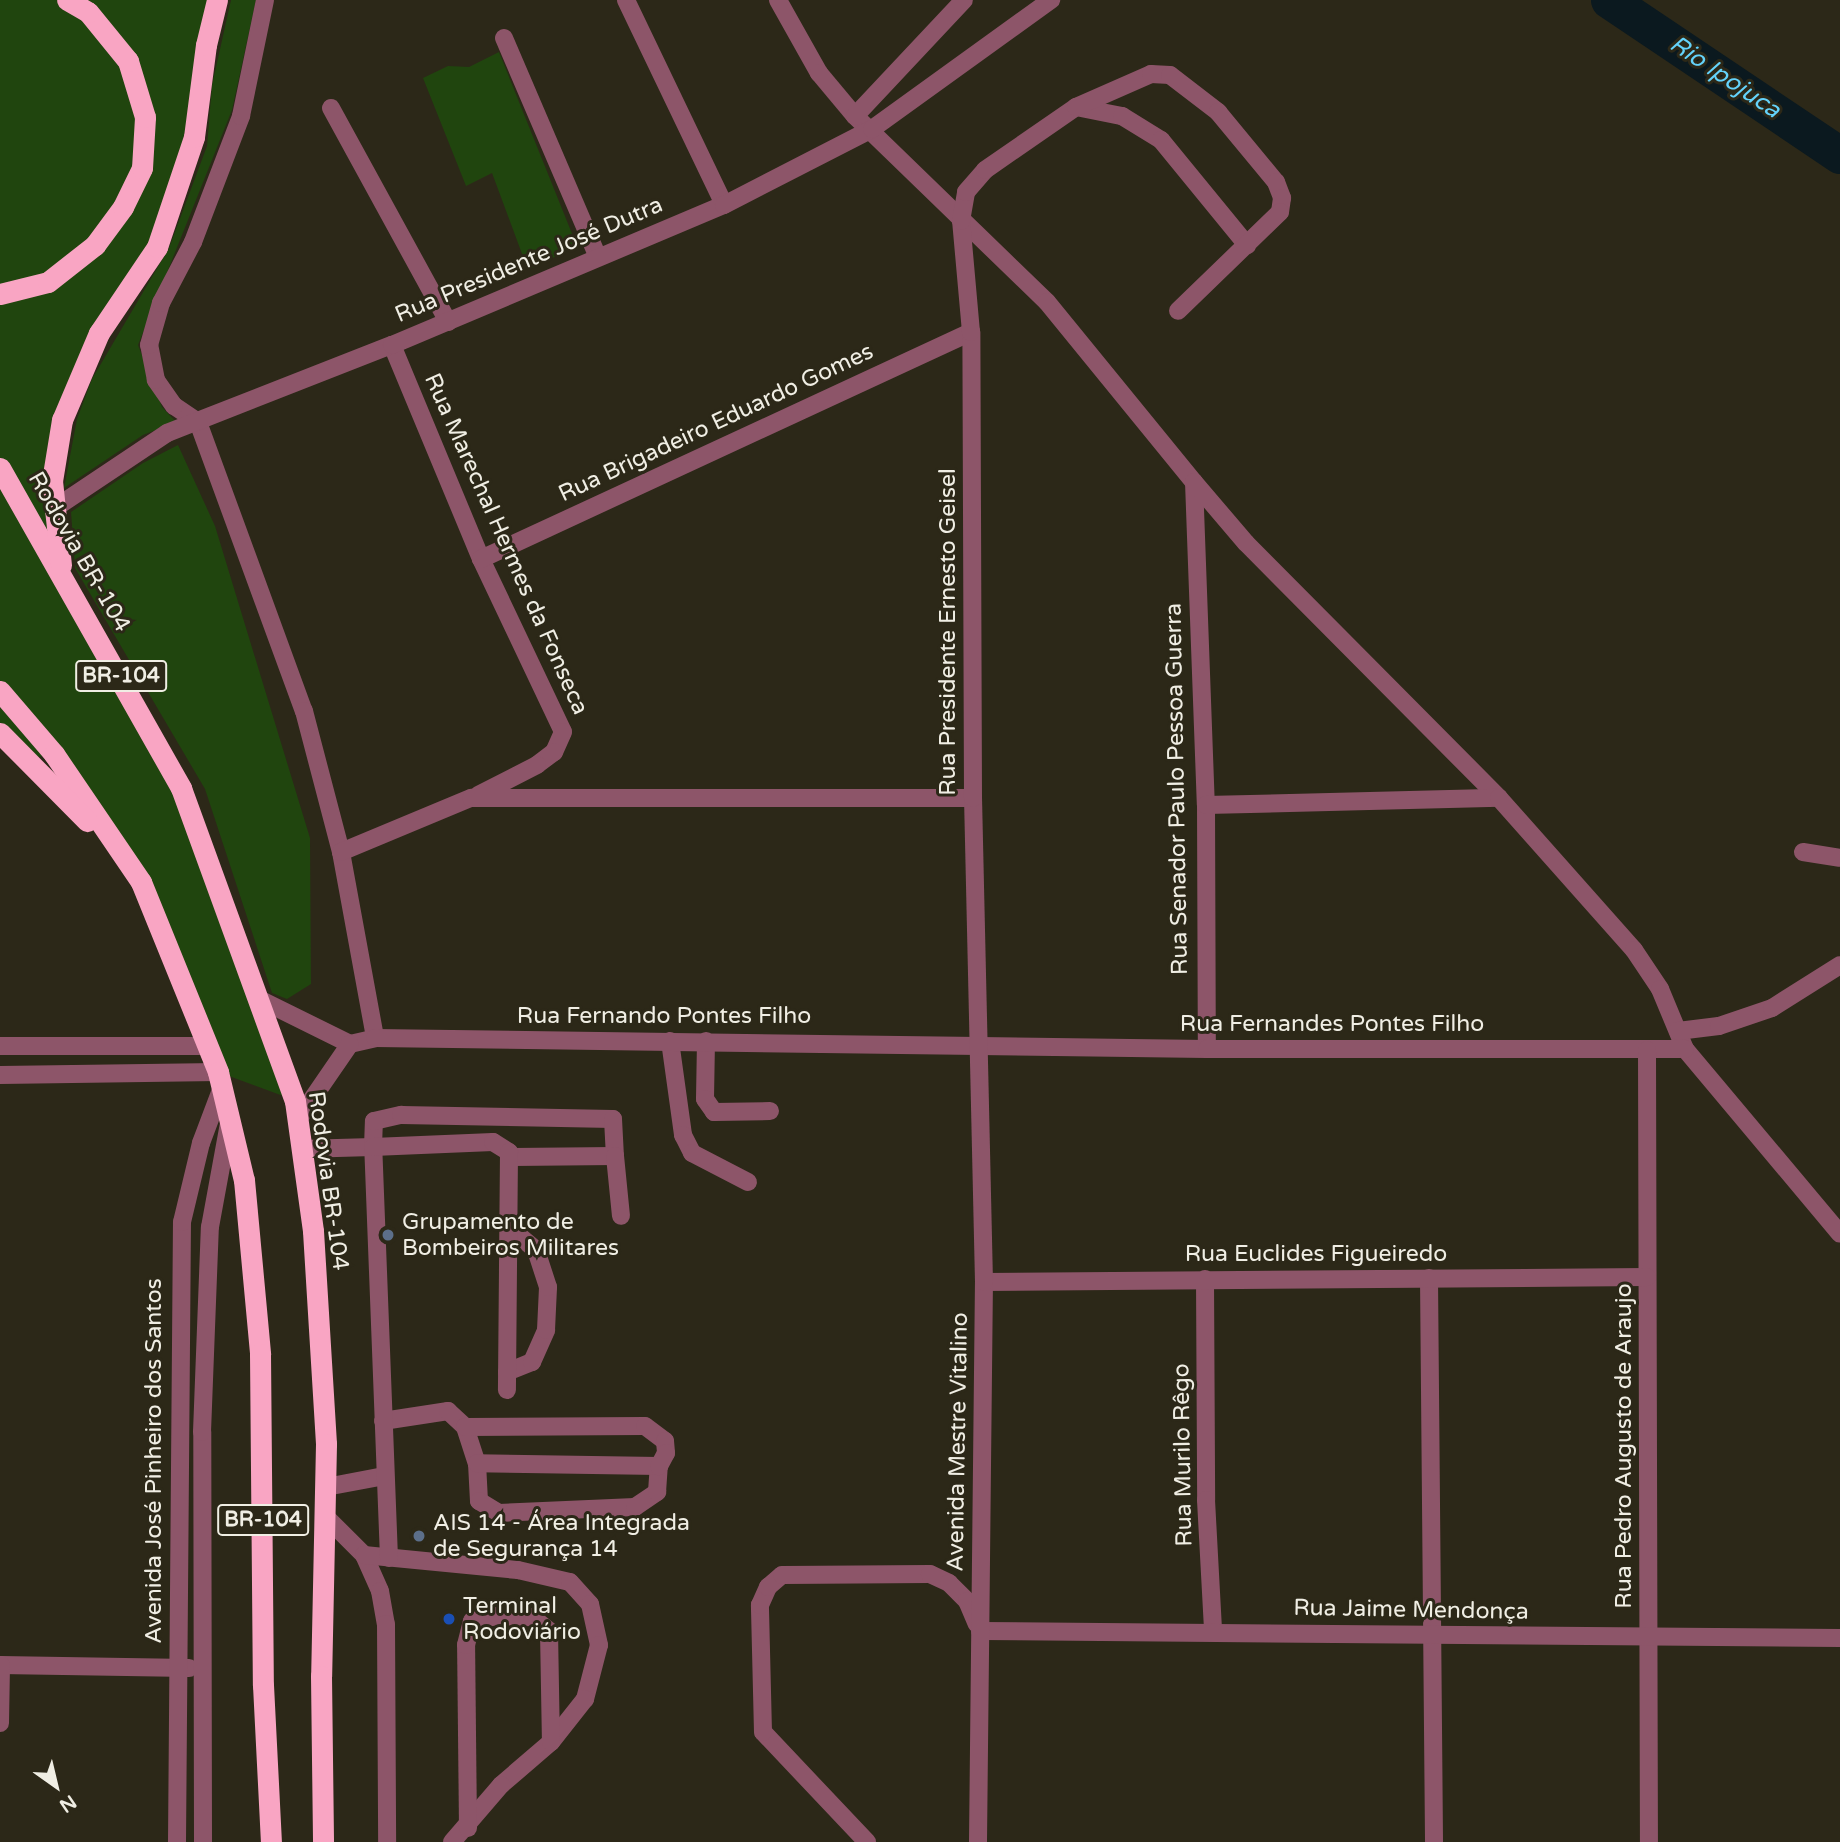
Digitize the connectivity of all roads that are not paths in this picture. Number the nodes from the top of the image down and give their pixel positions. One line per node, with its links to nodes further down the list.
1 (67, 0): 17 (highway)
2 (218, 0): 25 (highway)
3 (265, 0): 22 (street)
4 (626, 0): 13 (street)
5 (778, 0): 11 (street)
6 (964, 0): 11 (street)
7 (1051, 0): 12 (street, Rua Presidente José Dutra)
8 (504, 38): 16 (street)
9 (1076, 107): 14 (street, Rua Presidente Ernesto Geisel); 15 (street); 15 (street, Rua Presidente Ernesto Geisel)
10 (331, 108): 19 (street)
11 (855, 116): 12 (street)
12 (872, 129): 13 (street, Rua Presidente José Dutra); 14 (street)
13 (724, 205): 16 (street, Rua Presidente José Dutra)
14 (961, 221): 20 (street, Rua Presidente Ernesto Geisel); 24 (street)
15 (1247, 245): 18 (street, Rua Presidente Ernesto Geisel)
16 (598, 257): 19 (street, Rua Presidente José Dutra)
17 (0, 294)
18 (1178, 311)
19 (448, 321): 21 (street, Rua Presidente José Dutra)
20 (971, 332): 26 (street, Rua Brigadeiro Eduardo Gomes); 31 (street, Rua Presidente Ernesto Geisel)
21 (392, 345): 22 (street, Rua Presidente José Dutra); 26 (street, Rua Marechal Hermes da Fonseca)
22 (198, 422): 25 (street, Rua Presidente José Dutra); 34 (street)
23 (0, 468): 27 (highway, Rodovia BR-104 / BR-104)
24 (1194, 482): 32 (street); 33 (street, Rua Senador Paulo Pessoa Guerra)
25 (55, 508): 27 (highway)
26 (481, 559): 30 (street, Rua Marechal Hermes da Fonseca)
27 (61, 571): 39 (highway, Rodovia BR-104 / BR-104)
28 (0, 691): 36 (highway, BR-104)
29 (0, 733): 36 (highway)
30 (471, 798): 31 (street); 34 (street, Rua Marechal Hermes da Fonseca)
31 (973, 798): 44 (street, Rua Presidente Ernesto Geisel)
32 (1499, 798): 33 (street); 40 (street)
33 (1206, 805): 48 (street, Rua Senador Paulo Pessoa Guerra)
34 (341, 852): 41 (street)
35 (1803, 852): 37 (street)
36 (124, 858): 47 (highway, BR-104)
37 (1840, 859)
38 (1840, 965): 40 (street)
39 (257, 998): 45 (street); 55 (highway, Rodovia BR-104 / BR-104)
40 (1678, 1031): 50 (street)
41 (375, 1038): 42 (street, Rua Fernando Pontes Filho); 45 (street, Rua Fernando Pontes Filho)
42 (670, 1041): 43 (street, Rua Fernando Pontes Filho); 60 (street)
43 (706, 1041): 44 (street, Rua Fernando Pontes Filho); 53 (street)
44 (978, 1043): 48 (street, Rua Fernandes Pontes Filho); 67 (street, Avenida Mestre Vitalino)
45 (350, 1044): 55 (street)
46 (0, 1046): 47 (street)
47 (208, 1046): 52 (highway, BR-104)
48 (1207, 1049): 49 (street, Rua Fernandes Pontes Filho)
49 (1647, 1049): 50 (street, Rua Fernandes Pontes Filho); 64 (street, Rua Pedro Augusto de Araujo)
50 (1685, 1049): 63 (street)
51 (0, 1074): 52 (street)
52 (220, 1080): 54 (highway, BR-104); 83 (street, Avenida José Pinheiro dos Santos)
53 (770, 1111)
54 (230, 1120): 84 (street); 90 (highway, BR-104)
55 (298, 1121): 57 (highway, Rodovia BR-104 / BR-104)
56 (373, 1147): 57 (street); 58 (street); 59 (street); 68 (street)
57 (301, 1149): 73 (highway, Rodovia BR-104 / BR-104)
58 (615, 1156): 59 (street); 61 (street)
59 (512, 1157): 62 (street)
60 (748, 1182)
61 (621, 1216)
62 (510, 1228): 62 (street)
63 (1840, 1234)
64 (1647, 1277): 65 (street, Rua Euclides Figueiredo); 79 (street, Rua Pedro Augusto de Araujo)
65 (1429, 1278): 66 (street, Rua Euclides Figueiredo); 80 (street)
66 (1205, 1279): 67 (street, Rua Euclides Figueiredo); 77 (street, Rua Murilo Rêgo)
67 (984, 1282): 78 (street, Avenida Mestre Vitalino)
68 (383, 1421): 69 (street); 72 (street)
69 (465, 1427): 70 (street); 71 (street)
70 (477, 1463): 71 (street); 71 (street)
71 (659, 1466)
72 (385, 1476): 73 (street); 76 (street)
73 (326, 1487): 74 (highway, Rodovia BR-104 / BR-104)
74 (326, 1517): 75 (street); 91 (highway, Rodovia BR-104 / BR-104)
75 (364, 1555): 76 (street); 92 (street)
76 (389, 1558): 86 (street)
77 (1213, 1629): 78 (street, Rua Jaime Mendonça); 80 (street, Rua Jaime Mendonça)
78 (980, 1631): 94 (street); 95 (street, Avenida Mestre Vitalino)
79 (1650, 1637): 80 (street, Rua Jaime Mendonça); 81 (street, Rua Jaime Mendonça); 97 (street, Rua Pedro Augusto de Araujo)
80 (1436, 1638): 96 (street)
81 (1840, 1638)
82 (0, 1665): 83 (street); 85 (street)
83 (177, 1667): 84 (street); 88 (street, Avenida José Pinheiro dos Santos)
84 (202, 1668): 89 (street)
85 (0, 1723)
86 (551, 1742): 87 (street); 87 (street)
87 (468, 1833): 93 (street)
88 (177, 1842)
89 (203, 1842)
90 (271, 1842)
91 (323, 1842)
92 (387, 1842)
93 (452, 1842)
94 (867, 1842)
95 (978, 1842)
96 (1434, 1842)
97 (1649, 1842)

